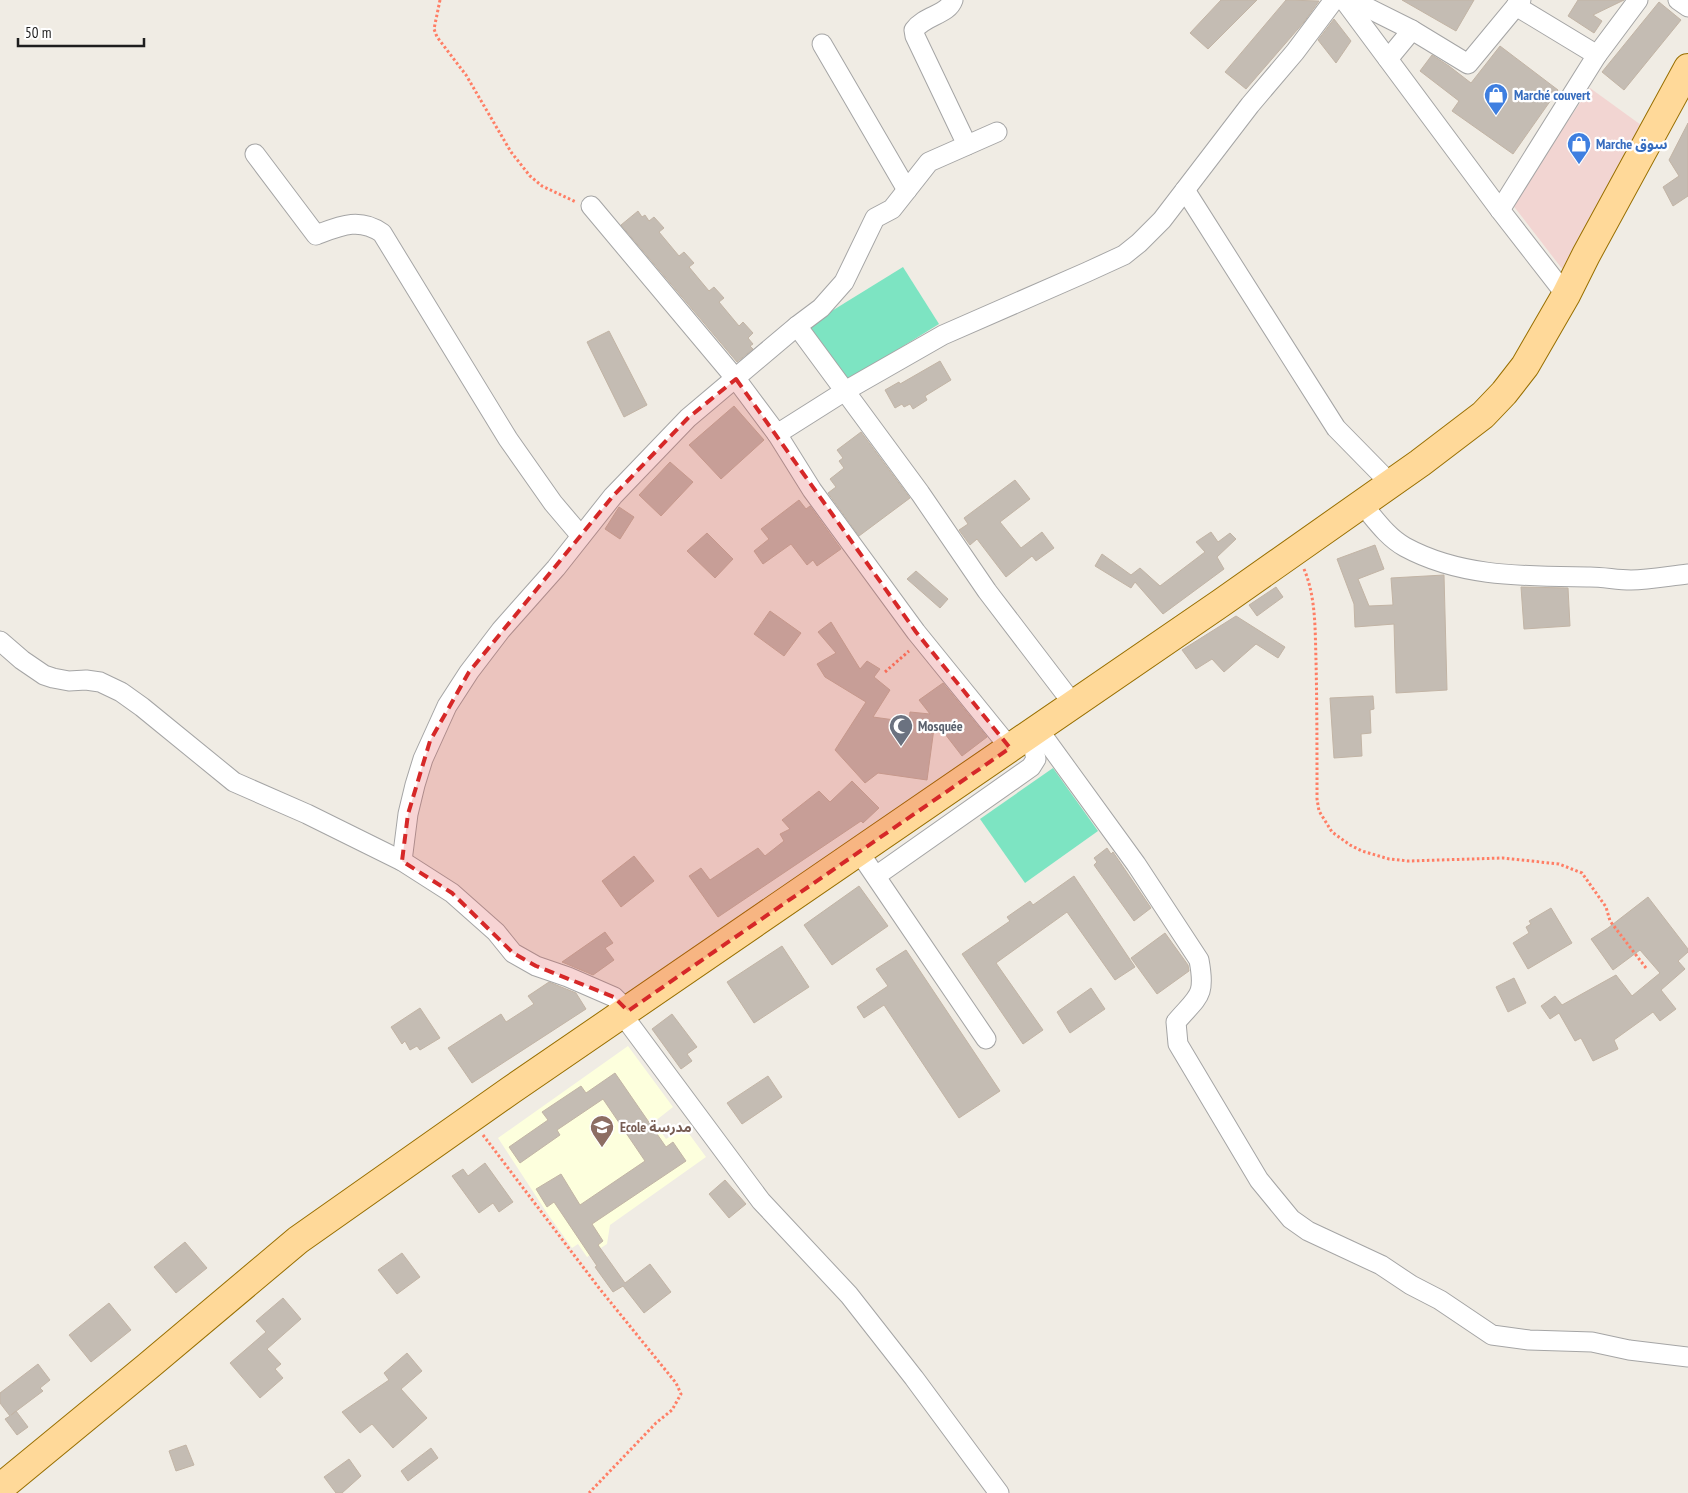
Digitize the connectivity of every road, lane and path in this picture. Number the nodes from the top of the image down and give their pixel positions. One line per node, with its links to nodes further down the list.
1 (440, 0): 20 (path)
2 (953, 0): 16 (street)
3 (1334, 0): 19 (street)
4 (1344, 0): 13 (street)
5 (1352, 0): 10 (street)
6 (1638, 0): 12 (street)
7 (1678, 0): 9 (street)
8 (1519, 3): 10 (street); 12 (street)
9 (1688, 7)
10 (1412, 30): 13 (street)
11 (822, 44): 18 (street)
12 (1597, 55): 21 (street)
13 (1388, 59): 21 (street)
14 (1688, 68): 22 (main road)
15 (997, 132): 16 (street)
16 (967, 145): 18 (street)
17 (255, 154): 29 (street)
18 (907, 190): 23 (street)
19 (1185, 190): 25 (street); 27 (street)
20 (591, 206): 24 (street)
21 (1500, 210): 22 (street)
22 (1566, 295): 27 (main road)
23 (797, 326): 24 (street); 25 (street)
24 (736, 379): 26 (street); 29 (street)
25 (845, 391): 26 (street); 35 (street)
26 (777, 434): 32 (street)
27 (1390, 482): 28 (main road)
28 (1362, 504): 30 (main road); 31 (street)
29 (581, 536): 38 (street)
30 (1295, 551): 35 (main road); 40 (path)
31 (1688, 574)
32 (922, 639): 34 (path); 36 (street)
33 (0, 641): 38 (street)
34 (885, 672)
35 (1074, 705): 36 (main road)
36 (1024, 738): 37 (main road); 39 (street); 44 (street)
37 (859, 852): 39 (street); 41 (main road)
38 (402, 861): 41 (street)
39 (876, 876): 42 (street)
40 (1646, 968)
41 (625, 1012): 43 (main road); 47 (street)
42 (986, 1038)
43 (470, 1119): 45 (main road); 46 (path)
44 (1688, 1357)
45 (0, 1488)
46 (589, 1493)
47 (999, 1493)

